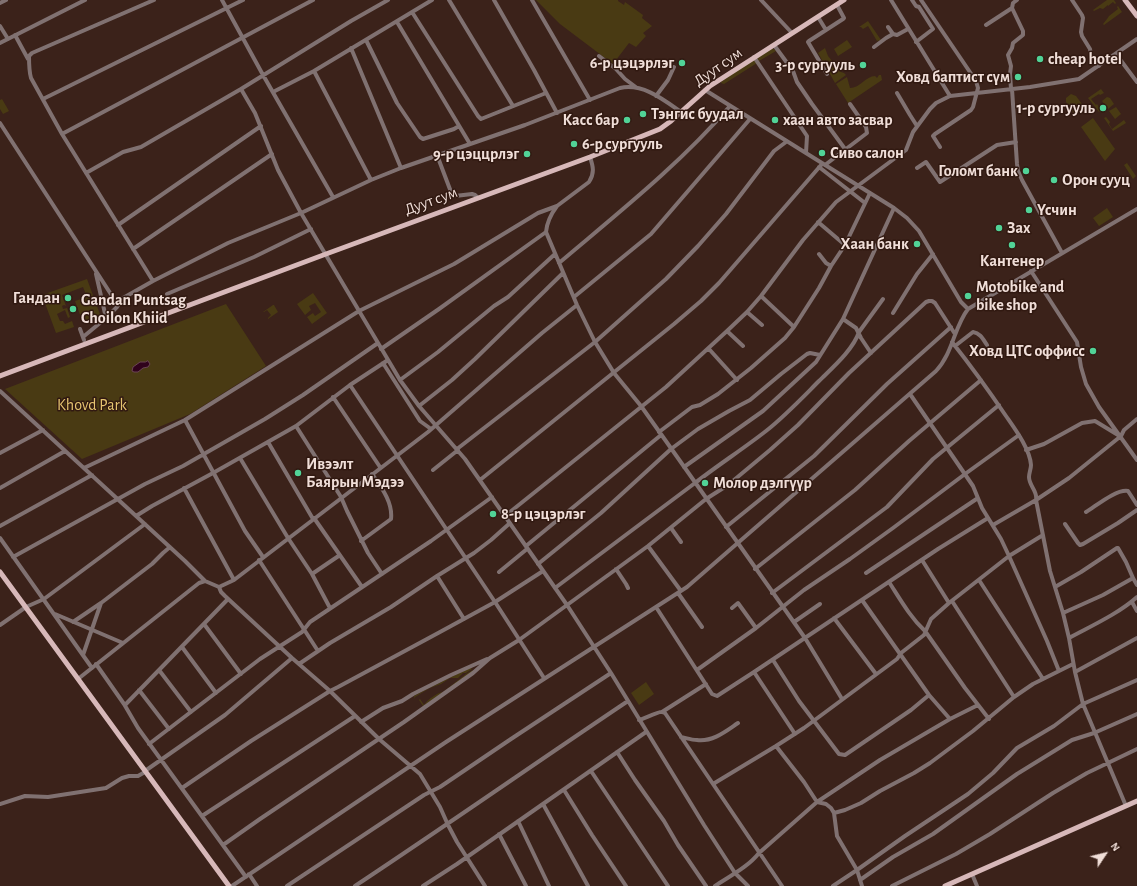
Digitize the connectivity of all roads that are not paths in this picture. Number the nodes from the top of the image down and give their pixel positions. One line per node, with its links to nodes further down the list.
1 (6, 0): 20 (street)
2 (85, 0): 35 (street)
3 (154, 0): 48 (street)
4 (222, 0): 23 (street)
5 (243, 0): 23 (street)
6 (313, 0): 36 (street)
7 (388, 0): 53 (street)
8 (432, 0): 24 (street)
9 (449, 0): 68 (street)
10 (494, 0): 60 (street)
11 (532, 0): 66 (street)
12 (761, 0): 33 (street)
13 (844, 0): 21 (main road, Дуут сум)
14 (891, 0): 31 (street)
15 (912, 0): 40 (street)
16 (921, 0): 62 (street)
17 (1017, 0): 22 (street)
18 (1072, 0): 49 (street)
19 (1125, 0): 25 (main road)
20 (0, 3)
21 (836, 4): 26 (main road, Дуут сум); 32 (street)
22 (1012, 8): 28 (street); 57 (street)
23 (226, 9): 36 (street); 65 (street)
24 (412, 12): 27 (street); 68 (street)
25 (1137, 16)
26 (818, 17): 32 (street); 33 (main road, Дуут сум)
27 (396, 22): 39 (street); 75 (street)
28 (986, 25)
29 (0, 26): 37 (street)
30 (888, 27): 34 (street)
31 (908, 29): 34 (street); 40 (street)
32 (826, 30): 52 (street)
33 (792, 33): 42 (main road, Дуут сум)
34 (893, 34): 43 (street)
35 (15, 35): 37 (street); 48 (street)
36 (243, 38): 53 (street); 77 (street)
37 (8, 39): 41 (street)
38 (1137, 39): 45 (street)
39 (366, 40): 44 (street); 75 (street)
40 (916, 42): 64 (street)
41 (0, 43)
42 (774, 45): 47 (main road, Дуут сум); 82 (street)
43 (874, 47)
44 (351, 48): 51 (street); 88 (street)
45 (1116, 54): 49 (street); 54 (street)
46 (599, 56): 55 (street)
47 (754, 57): 58 (main road, Дуут сум); 83 (street)
48 (29, 60): 65 (street)
49 (1099, 66): 57 (street)
50 (674, 67): 63 (street)
51 (314, 71): 59 (street); 91 (street)
52 (827, 74)
53 (263, 75): 56 (street); 59 (street)
54 (1137, 82)
55 (638, 88): 63 (street); 66 (street)
56 (241, 89): 74 (street); 90 (street)
57 (1011, 89): 62 (street); 79 (street)
58 (705, 90): 69 (street); 70 (main road, Дуут сум)
59 (273, 92): 95 (street)
60 (546, 93): 68 (street); 71 (street)
61 (897, 93): 76 (street)
62 (976, 93): 64 (street); 81 (street)
63 (656, 96): 70 (street)
64 (950, 96): 76 (street)
65 (43, 99): 77 (street)
66 (590, 100): 71 (street)
67 (850, 104): 82 (street)
68 (513, 106)
69 (730, 106): 72 (street); 113 (street)
70 (681, 112): 86 (main road, Дуут сум)
71 (557, 113): 80 (street)
72 (750, 119): 78 (street); 121 (street)
73 (0, 123): 115 (street)
74 (261, 126): 84 (street); 103 (street)
75 (459, 126): 80 (street)
76 (917, 126): 92 (street)
77 (62, 134): 90 (street)
78 (786, 142): 83 (street); 139 (street)
79 (1016, 142): 89 (street); 108 (street)
80 (470, 144): 85 (street)
81 (940, 147)
82 (845, 149): 87 (street)
83 (806, 153): 87 (street)
84 (272, 154): 101 (street); 107 (street)
85 (437, 155): 88 (street); 96 (street)
86 (590, 157): 96 (main road, Дуут сум); 98 (street)
87 (822, 165): 92 (street); 93 (street); 151 (street)
88 (401, 168): 91 (street)
89 (917, 168)
90 (86, 173): 103 (street)
91 (371, 180): 95 (street)
92 (857, 185): 93 (street); 94 (street)
93 (850, 192): 97 (street); 102 (street)
94 (870, 193): 97 (street); 99 (street)
95 (334, 198): 101 (street)
96 (478, 198): 109 (main road, Дуут сум)
97 (865, 203): 106 (street)
98 (557, 206): 105 (street); 126 (street)
99 (894, 208): 112 (street); 130 (street)
100 (1137, 209): 108 (street)
101 (302, 213): 104 (street); 118 (street)
102 (818, 222): 106 (street); 120 (street)
103 (118, 225): 107 (street)
104 (311, 229): 109 (street); 119 (street)
105 (546, 232): 110 (street); 145 (street)
106 (845, 245): 114 (street)
107 (133, 249): 118 (street)
108 (1062, 253): 116 (street)
109 (326, 254): 126 (street); 141 (main road, Дуут сум)
110 (555, 254): 113 (street); 153 (street)
111 (819, 254): 114 (street)
112 (933, 254): 125 (street); 128 (street)
113 (559, 262): 117 (street)
114 (831, 266): 132 (street)
115 (95, 269): 122 (street); 129 (street)
116 (1031, 271): 125 (street); 172 (street)
117 (563, 273): 121 (street); 161 (street)
118 (153, 281): 122 (street)
119 (167, 294)
120 (761, 296): 127 (street); 132 (street)
121 (574, 297): 124 (street)
122 (122, 298): 129 (street)
123 (883, 299): 136 (street)
124 (577, 305): 139 (street); 166 (street)
125 (968, 308): 137 (street)
126 (359, 311): 140 (street); 164 (street)
127 (747, 312): 131 (street); 135 (street)
128 (893, 313)
129 (106, 318): 138 (street)
130 (843, 319): 136 (street); 148 (street)
131 (762, 325)
132 (794, 327): 154 (street)
133 (951, 328): 137 (street); 147 (street); 214 (street)
134 (80, 329): 138 (street)
135 (727, 331): 144 (street); 146 (street)
136 (859, 332): 147 (street); 193 (street)
137 (955, 334): 142 (street)
138 (83, 337): 141 (street)
139 (595, 342): 151 (street); 176 (street)
140 (378, 343): 145 (street); 180 (street)
141 (86, 344): 152 (main road, Дуут сум)
142 (953, 344): 143 (street); 155 (street); 158 (street)
143 (987, 345)
144 (743, 346)
145 (381, 349): 149 (street)
146 (708, 349): 154 (street); 162 (street)
147 (871, 353): 200 (street)
148 (820, 355): 175 (street); 185 (street)
149 (388, 360): 150 (street); 153 (street)
150 (383, 363): 156 (street); 168 (street)
151 (614, 372): 162 (street); 192 (street)
152 (0, 376)
153 (400, 380): 161 (street)
154 (737, 380): 170 (street)
155 (982, 380): 160 (street); 165 (street)
156 (350, 385): 159 (street); 181 (street)
157 (0, 390): 169 (street)
158 (910, 394): 165 (street); 222 (street)
159 (333, 397): 167 (street); 184 (street)
160 (999, 405): 171 (street); 174 (street)
161 (420, 406): 166 (street)
162 (640, 406): 170 (street); 206 (street)
163 (1137, 419): 172 (street)
164 (185, 420): 180 (street); 186 (street)
165 (929, 423): 174 (street); 233 (street)
166 (436, 425): 168 (street); 176 (street)
167 (296, 426): 173 (street); 196 (street)
168 (431, 429): 181 (street)
169 (42, 430): 178 (street); 179 (street)
170 (660, 433): 175 (street); 225 (street)
171 (1019, 435): 177 (street); 190 (street)
172 (1120, 436): 177 (street); 183 (street); 201 (street)
173 (268, 442): 182 (street); 207 (street)
174 (946, 448): 190 (street); 254 (street)
175 (671, 449): 185 (street); 232 (street)
176 (458, 450): 187 (street); 192 (street)
177 (1026, 450): 201 (street)
178 (66, 451): 186 (street); 194 (street)
179 (0, 453)
180 (203, 454): 188 (street); 199 (street)
181 (397, 455): 184 (street); 216 (street)
182 (240, 458): 188 (street); 219 (street)
183 (1137, 460)
184 (380, 467): 189 (street)
185 (684, 467): 193 (street)
186 (84, 468): 191 (street)
187 (433, 470)
188 (213, 473): 195 (street); 230 (street)
189 (372, 474): 196 (street); 220 (street)
190 (965, 474): 198 (street); 267 (street)
191 (92, 475): 199 (street); 213 (street)
192 (480, 480): 197 (street)
193 (695, 483): 200 (street); 251 (street)
194 (0, 488)
195 (184, 488): 205 (street); 243 (street)
196 (341, 497): 207 (street); 220 (street)
197 (492, 497): 206 (street); 216 (street)
198 (978, 498): 208 (street); 238 (street)
199 (117, 499): 205 (street); 228 (street)
200 (706, 499): 214 (street); 215 (street)
201 (1036, 500): 212 (street); 217 (street)
202 (1137, 505): 204 (street)
203 (1137, 510): 211 (street)
204 (1086, 512)
205 (136, 516): 210 (street)
206 (505, 516): 209 (street)
207 (314, 518): 219 (street); 226 (street)
208 (988, 518): 212 (street); 231 (street)
209 (510, 523): 225 (street); 229 (street)
210 (145, 524): 224 (street); 256 (street)
211 (1065, 524)
212 (993, 525): 227 (street)
213 (0, 526)
214 (726, 527): 222 (street)
215 (671, 528): 221 (street); 223 (street)
216 (446, 530): 229 (street); 240 (street)
217 (1043, 535): 227 (street); 250 (street)
218 (0, 538): 228 (street)
219 (288, 538): 230 (street); 239 (street)
220 (361, 540): 240 (street)
221 (681, 542)
222 (737, 544): 233 (street); 253 (street)
223 (648, 546): 234 (street); 253 (street)
224 (170, 547): 245 (street); 262 (street)
225 (526, 547): 232 (street); 237 (street)
226 (340, 555): 239 (street); 249 (street)
227 (1009, 556): 244 (street); 303 (street)
228 (13, 557): 256 (street)
229 (466, 558): 241 (street); 259 (street)
230 (261, 559): 243 (street); 280 (street)
231 (922, 560): 246 (street); 260 (street)
232 (538, 564): 235 (street)
233 (755, 569): 254 (street)
234 (616, 570): 252 (street); 264 (street)
235 (543, 571): 251 (street); 259 (street)
236 (0, 572): 265 (main road)
237 (499, 572)
238 (866, 573)
239 (312, 574): 268 (street)
240 (382, 574): 249 (street)
241 (437, 576): 274 (street); 292 (street)
242 (1133, 578): 247 (street); 250 (street); 271 (street)
243 (234, 580): 248 (street)
244 (979, 580): 260 (street); 311 (street)
245 (205, 581): 248 (street); 288 (street)
246 (889, 582): 258 (street); 283 (street)
247 (1137, 585)
248 (219, 587): 257 (street)
249 (362, 587): 268 (street)
250 (1055, 587): 271 (street)
251 (554, 588): 264 (street)
252 (628, 588)
253 (679, 592): 266 (street); 279 (street)
254 (772, 592): 267 (street)
255 (1137, 597): 261 (street)
256 (44, 599): 265 (street); 272 (street)
257 (228, 599): 277 (street); 289 (street)
258 (862, 600): 273 (street); 293 (street)
259 (495, 602): 274 (street); 287 (street)
260 (951, 602): 283 (street); 318 (street)
261 (1132, 602): 270 (street); 285 (street)
262 (101, 603): 275 (street); 282 (street)
263 (820, 604): 276 (street)
264 (566, 605): 287 (street); 290 (street)
265 (26, 607): 278 (street); 310 (main road)
266 (656, 607): 290 (street); 302 (street)
267 (783, 607): 276 (street); 281 (street)
268 (330, 608): 280 (street)
269 (732, 608): 281 (street)
270 (1137, 611)
271 (1063, 613): 285 (street)
272 (54, 614): 275 (street); 294 (street)
273 (834, 618): 284 (street); 308 (street)
274 (464, 620): 315 (street)
275 (73, 622): 282 (street)
276 (794, 622): 284 (street)
277 (204, 624): 291 (street); 307 (street)
278 (0, 625)
279 (702, 627)
280 (304, 628): 289 (street); 292 (street)
281 (756, 628): 302 (street)
282 (92, 630): 288 (street); 294 (street)
283 (925, 631): 293 (street); 323 (street)
284 (805, 638): 297 (street); 319 (street)
285 (1069, 638): 299 (street)
286 (1137, 638): 305 (street)
287 (519, 640): 296 (street); 309 (street)
288 (123, 643): 300 (street)
289 (278, 646): 295 (street); 307 (street)
290 (594, 646): 306 (street); 309 (street)
291 (182, 647): 301 (street); 316 (street)
292 (318, 650): 298 (street)
293 (901, 654): 308 (street); 317 (street)
294 (83, 655): 300 (street)
295 (292, 658): 298 (street); 344 (street)
296 (490, 658): 332 (street); 339 (street)
297 (773, 660): 304 (street); 331 (street)
298 (299, 664): 315 (street)
299 (1073, 664): 303 (street); 305 (street)
300 (94, 666): 310 (street); 322 (street)
301 (159, 670): 314 (street); 324 (street)
302 (697, 670): 313 (street)
303 (1059, 671): 311 (street)
304 (754, 672): 313 (street); 337 (street)
305 (1075, 672): 321 (street)
306 (611, 673): 320 (street); 352 (street)
307 (241, 674): 316 (street)
308 (876, 674): 319 (street)
309 (544, 678): 346 (street)
310 (78, 679): 348 (main road)
311 (1043, 679): 318 (street)
312 (1137, 680): 321 (street)
313 (706, 684): 325 (street)
314 (139, 690): 322 (street); 334 (street)
315 (330, 690): 327 (street); 350 (street)
316 (216, 693): 324 (street)
317 (929, 695): 330 (street); 331 (street)
318 (1014, 697): 328 (street)
319 (842, 699): 331 (street)
320 (628, 701): 329 (street); 361 (street)
321 (1083, 704): 336 (street); 366 (street)
322 (125, 705): 340 (street)
323 (978, 705): 328 (street); 330 (street)
324 (191, 712): 334 (street)
325 (662, 712): 329 (street); 338 (street)
326 (1137, 714): 336 (street)
327 (355, 716): 332 (street); 359 (street)
328 (989, 719): 358 (street)
329 (640, 720): 335 (street)
330 (950, 720): 354 (street)
331 (814, 721): 337 (street)
332 (362, 722): 339 (street)
333 (738, 723): 338 (street)
334 (169, 729): 340 (street)
335 (646, 732): 343 (street); 367 (street)
336 (1094, 732): 345 (street); 370 (street)
337 (795, 734): 341 (street)
338 (681, 737): 349 (street)
339 (379, 739): 346 (street); 363 (street)
340 (149, 744): 344 (street)
341 (776, 746): 349 (street); 354 (street)
342 (1137, 749): 345 (street)
343 (617, 752): 347 (street); 382 (street)
344 (160, 759): 348 (street); 350 (street)
345 (1108, 763): 357 (street); 388 (street)
346 (411, 766): 352 (street); 369 (street)
347 (591, 770): 351 (street); 381 (street)
348 (145, 771): 355 (street); 371 (main road)
349 (713, 784): 364 (street)
350 (182, 788): 359 (street)
351 (564, 790): 356 (street); 380 (street)
352 (431, 792): 361 (street); 373 (street)
353 (1137, 801): 357 (main road)
354 (817, 802): 358 (street); 364 (street)
355 (0, 804)
356 (543, 804): 360 (street); 379 (street)
357 (1126, 806): 368 (main road)
358 (834, 813): 366 (street)
359 (202, 816): 363 (street)
360 (518, 821): 362 (street); 378 (street)
361 (448, 825): 365 (street); 374 (street)
362 (499, 834): 365 (street); 377 (street)
363 (223, 845): 369 (street)
364 (759, 853): 367 (street); 385 (street)
365 (467, 857): 375 (street); 376 (street)
366 (857, 870): 370 (street); 386 (street)
367 (735, 873): 383 (street); 384 (street)
368 (972, 874): 389 (main road); 390 (street)
369 (247, 876): 371 (street); 372 (street)
370 (860, 880): 387 (street)
371 (230, 886)
372 (257, 886)
373 (286, 886)
374 (356, 886)
375 (423, 886)
376 (484, 886)
377 (526, 886)
378 (549, 886)
379 (588, 886)
380 (626, 886)
381 (668, 886)
382 (706, 886)
383 (715, 886)
384 (748, 886)
385 (782, 886)
386 (833, 886)
387 (862, 886)
388 (892, 886)
389 (945, 886)
390 (977, 886)

